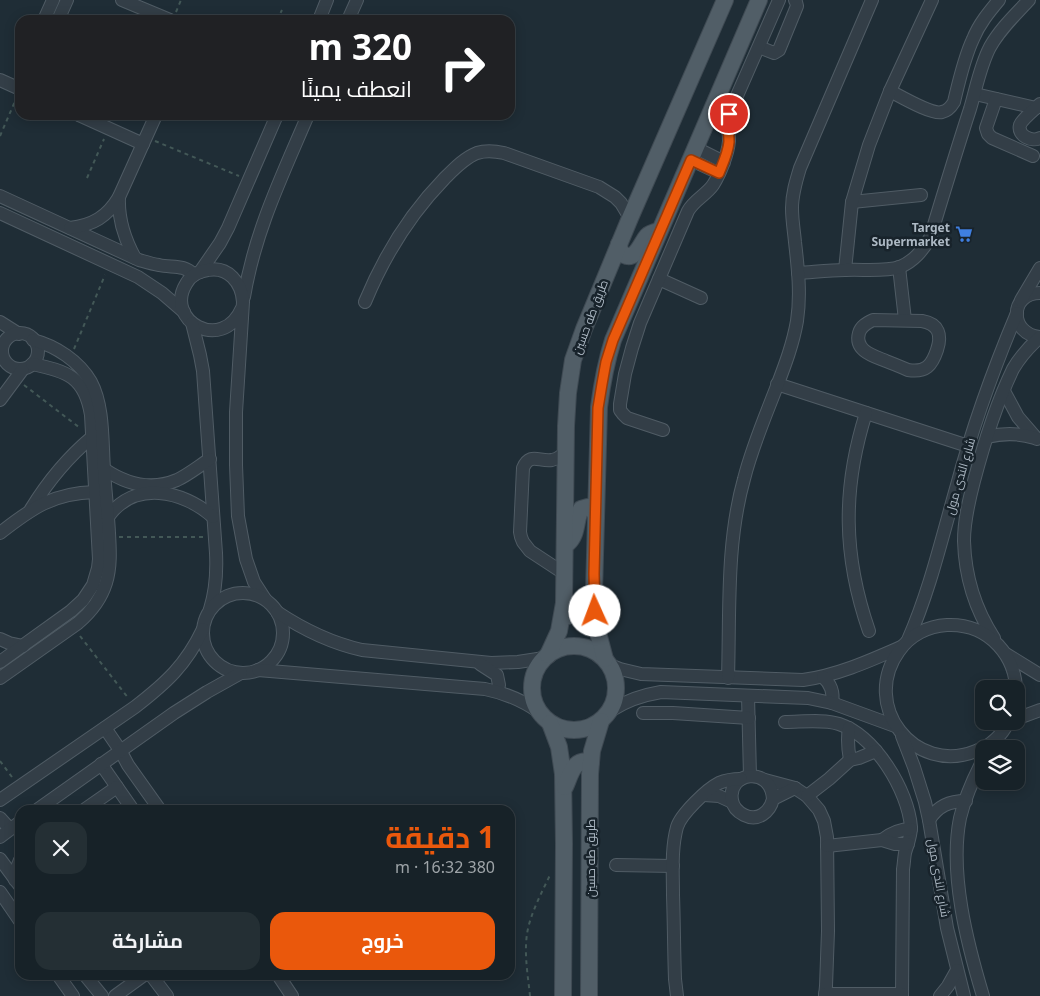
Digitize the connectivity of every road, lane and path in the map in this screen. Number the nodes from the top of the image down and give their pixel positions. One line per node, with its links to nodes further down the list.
1 (53, 0): 16 (street)
2 (122, 0): 18 (street)
3 (357, 0): 20 (street)
4 (725, 0): 48 (main road, طريق طه حسين)
5 (759, 0): 37 (main road)
6 (779, 0): 21 (street)
7 (795, 0): 21 (street)
8 (872, 0): 58 (street)
9 (932, 0): 24 (street)
10 (999, 0): 24 (street)
11 (1003, 0): 15 (street)
12 (1029, 0): 15 (street)
13 (68, 1): 17 (street)
14 (282, 10): 19 (path)
15 (1016, 14): 25 (street)
16 (46, 15)
17 (61, 15)
18 (158, 15)
19 (280, 15)
20 (350, 15)
21 (759, 47): 39 (street)
22 (0, 80): 23 (street)
23 (15, 86)
24 (890, 91): 45 (street)
25 (974, 94): 27 (street); 55 (street)
26 (15, 95): 34 (path)
27 (996, 99): 28 (street); 38 (street)
28 (1038, 106): 35 (street)
29 (90, 120): 33 (street)
30 (154, 120): 36 (street)
31 (275, 120): 41 (street)
32 (306, 120): 64 (street)
33 (108, 128): 36 (street); 40 (path)
34 (0, 136)
35 (1040, 138)
36 (145, 141): 41 (path); 44 (street)
37 (694, 154): 39 (street); 50 (main road)
38 (1033, 156)
39 (721, 168): 60 (street)
40 (87, 178)
41 (249, 180): 59 (street)
42 (921, 195): 45 (street)
43 (0, 196): 47 (street)
44 (119, 197): 49 (street); 53 (street)
45 (852, 202): 57 (street)
46 (0, 213): 51 (street)
47 (46, 216): 49 (street); 51 (street)
48 (630, 218): 52 (main road, طريق طه حسين); 63 (street)
49 (70, 228): 53 (street)
50 (661, 230): 52 (main road); 93 (main road)
51 (39, 231): 54 (street)
52 (619, 244): 87 (main road, طريق طه حسين)
53 (135, 258): 59 (street)
54 (110, 264): 66 (street); 74 (path)
55 (899, 267): 57 (street); 67 (street)
56 (1040, 268): 65 (street, شارع الندى مول)
57 (845, 270): 58 (street)
58 (798, 272): 78 (street)
59 (197, 273): 64 (street); 66 (street)
60 (659, 279): 62 (street); 82 (street)
61 (1040, 293): 65 (street)
62 (701, 298)
63 (365, 302)
64 (242, 305): 69 (street); 103 (street)
65 (1019, 307): 71 (street); 86 (street, شارع الندى مول)
66 (184, 312): 69 (street)
67 (905, 320): 67 (street)
68 (0, 322): 70 (street)
69 (192, 323): 88 (street)
70 (20, 334): 72 (street); 73 (street)
71 (1040, 337): 79 (street, شارع الندى مول)
72 (34, 340): 74 (street); 76 (street)
73 (1, 345): 75 (street)
74 (70, 359): 89 (street)
75 (4, 360): 76 (street); 77 (street)
76 (24, 371): 80 (street); 83 (path); 83 (street)
77 (0, 373)
78 (777, 384): 81 (street); 124 (street)
79 (1004, 391): 84 (street, شارع الندى مول); 85 (street)
80 (0, 400)
81 (866, 413): 86 (street); 109 (street)
82 (663, 430)
83 (92, 437): 91 (street); 92 (street)
84 (987, 437): 85 (street); 113 (street, شارع الندى مول)
85 (1039, 439)
86 (968, 446): 111 (street, شارع الندى مول)
87 (566, 452): 99 (main road, طريق طه حسين); 100 (street)
88 (210, 459): 90 (street); 95 (street)
89 (104, 469): 90 (street); 94 (street)
90 (156, 490): 94 (street); 95 (street)
91 (95, 492): 92 (street); 102 (street)
92 (29, 511): 96 (street)
93 (596, 514): 99 (main road); 101 (main road)
94 (108, 517): 97 (street)
95 (213, 517): 98 (street)
96 (0, 533)
97 (109, 537): 98 (path); 102 (street)
98 (215, 537): 104 (street)
99 (565, 544): 100 (main road, طريق طه حسين)
100 (565, 574): 106 (main road, طريق طه حسين)
101 (594, 592): 106 (main road); 117 (main road)
102 (93, 597): 107 (street); 112 (street)
103 (265, 599): 104 (street); 105 (street)
104 (210, 609): 108 (street)
105 (277, 612): 116 (street); 118 (street)
106 (562, 617): 114 (main road, طريق طه حسين)
107 (74, 626): 123 (street); 130 (path)
108 (203, 629): 119 (street); 130 (street)
109 (870, 631)
110 (0, 639): 112 (street)
111 (905, 644): 113 (street); 122 (street); 140 (street, شارع الندى مول)
112 (23, 646): 115 (street)
113 (1001, 648): 120 (street); 125 (street, شارع الندى مول)
114 (546, 656): 116 (street); 117 (main road); 135 (main road)
115 (0, 662)
116 (478, 662): 126 (street)
117 (607, 662): 121 (street); 133 (main road)
118 (258, 670): 119 (street); 126 (street)
119 (241, 673): 143 (street)
120 (1040, 675)
121 (675, 676): 124 (street); 127 (street)
122 (823, 677): 124 (street); 129 (street)
123 (0, 678)
124 (728, 678)
125 (1016, 680)
126 (497, 691): 135 (street)
127 (674, 692): 128 (street); 133 (street)
128 (748, 696): 129 (street); 136 (street)
129 (832, 703): 140 (street)
130 (135, 707): 138 (street)
131 (1040, 710): 134 (street)
132 (643, 713): 136 (street)
133 (606, 715): 135 (main road); 148 (main road, طريق طه حسين)
134 (1025, 716)
135 (545, 717): 156 (main road, طريق طه حسين)
136 (749, 718): 151 (street)
137 (785, 722): 139 (street)
138 (105, 728): 143 (street); 154 (street)
139 (849, 728): 144 (street); 146 (street)
140 (898, 730): 145 (street); 168 (street, شارع الندى مول)
141 (1004, 730): 142 (street)
142 (996, 740)
143 (120, 750): 149 (street); 166 (street)
144 (876, 751): 146 (street); 169 (street)
145 (975, 752)
146 (850, 760): 158 (street)
147 (0, 761): 154 (path)
148 (590, 762): 156 (main road); 199 (main road, طريق طه حسين)
149 (101, 764): 153 (street); 163 (street)
150 (975, 774): 161 (street, شارع الندى مول)
151 (746, 778): 152 (street); 157 (street); 162 (street)
152 (765, 780): 155 (street); 159 (street)
153 (117, 787): 164 (street); 165 (street)
154 (19, 788): 160 (street)
155 (794, 788): 158 (street); 159 (street)
156 (563, 791): 198 (main road, طريق طه حسين)
157 (704, 794): 162 (street); 176 (street)
158 (807, 796): 173 (street)
159 (773, 799): 162 (street)
160 (0, 800)
161 (966, 801): 168 (street); 181 (street, شارع الندى مول)
162 (732, 802)
163 (44, 805)
164 (91, 805)
165 (130, 805)
166 (156, 805)
167 (0, 818): 170 (street)
168 (929, 820): 182 (street, شارع الندى مول)
169 (911, 829): 171 (street); 172 (street)
170 (10, 830)
171 (882, 840): 172 (street); 173 (street)
172 (908, 844): 191 (street)
173 (827, 846): 189 (street)
174 (0, 859): 178 (street)
175 (616, 865): 176 (street)
176 (673, 866): 200 (street)
177 (552, 870): 197 (path)
178 (15, 879)
179 (0, 892): 180 (street)
180 (15, 914)
181 (969, 945): 182 (street); 203 (street, شارع الندى مول)
182 (952, 950): 183 (street, شارع الندى مول)
183 (957, 970): 201 (street); 202 (street, شارع الندى مول)
184 (62, 980): 192 (street)
185 (89, 980): 193 (street)
186 (137, 980): 194 (street)
187 (155, 980): 195 (street)
188 (281, 980): 196 (street)
189 (825, 995): 190 (street)
190 (887, 995): 191 (street)
191 (902, 995)
192 (73, 996)
193 (102, 996)
194 (115, 996)
195 (167, 996)
196 (292, 996)
197 (530, 996)
198 (563, 996)
199 (589, 996)
200 (677, 996)
201 (940, 996)
202 (964, 996)
203 (983, 996)

